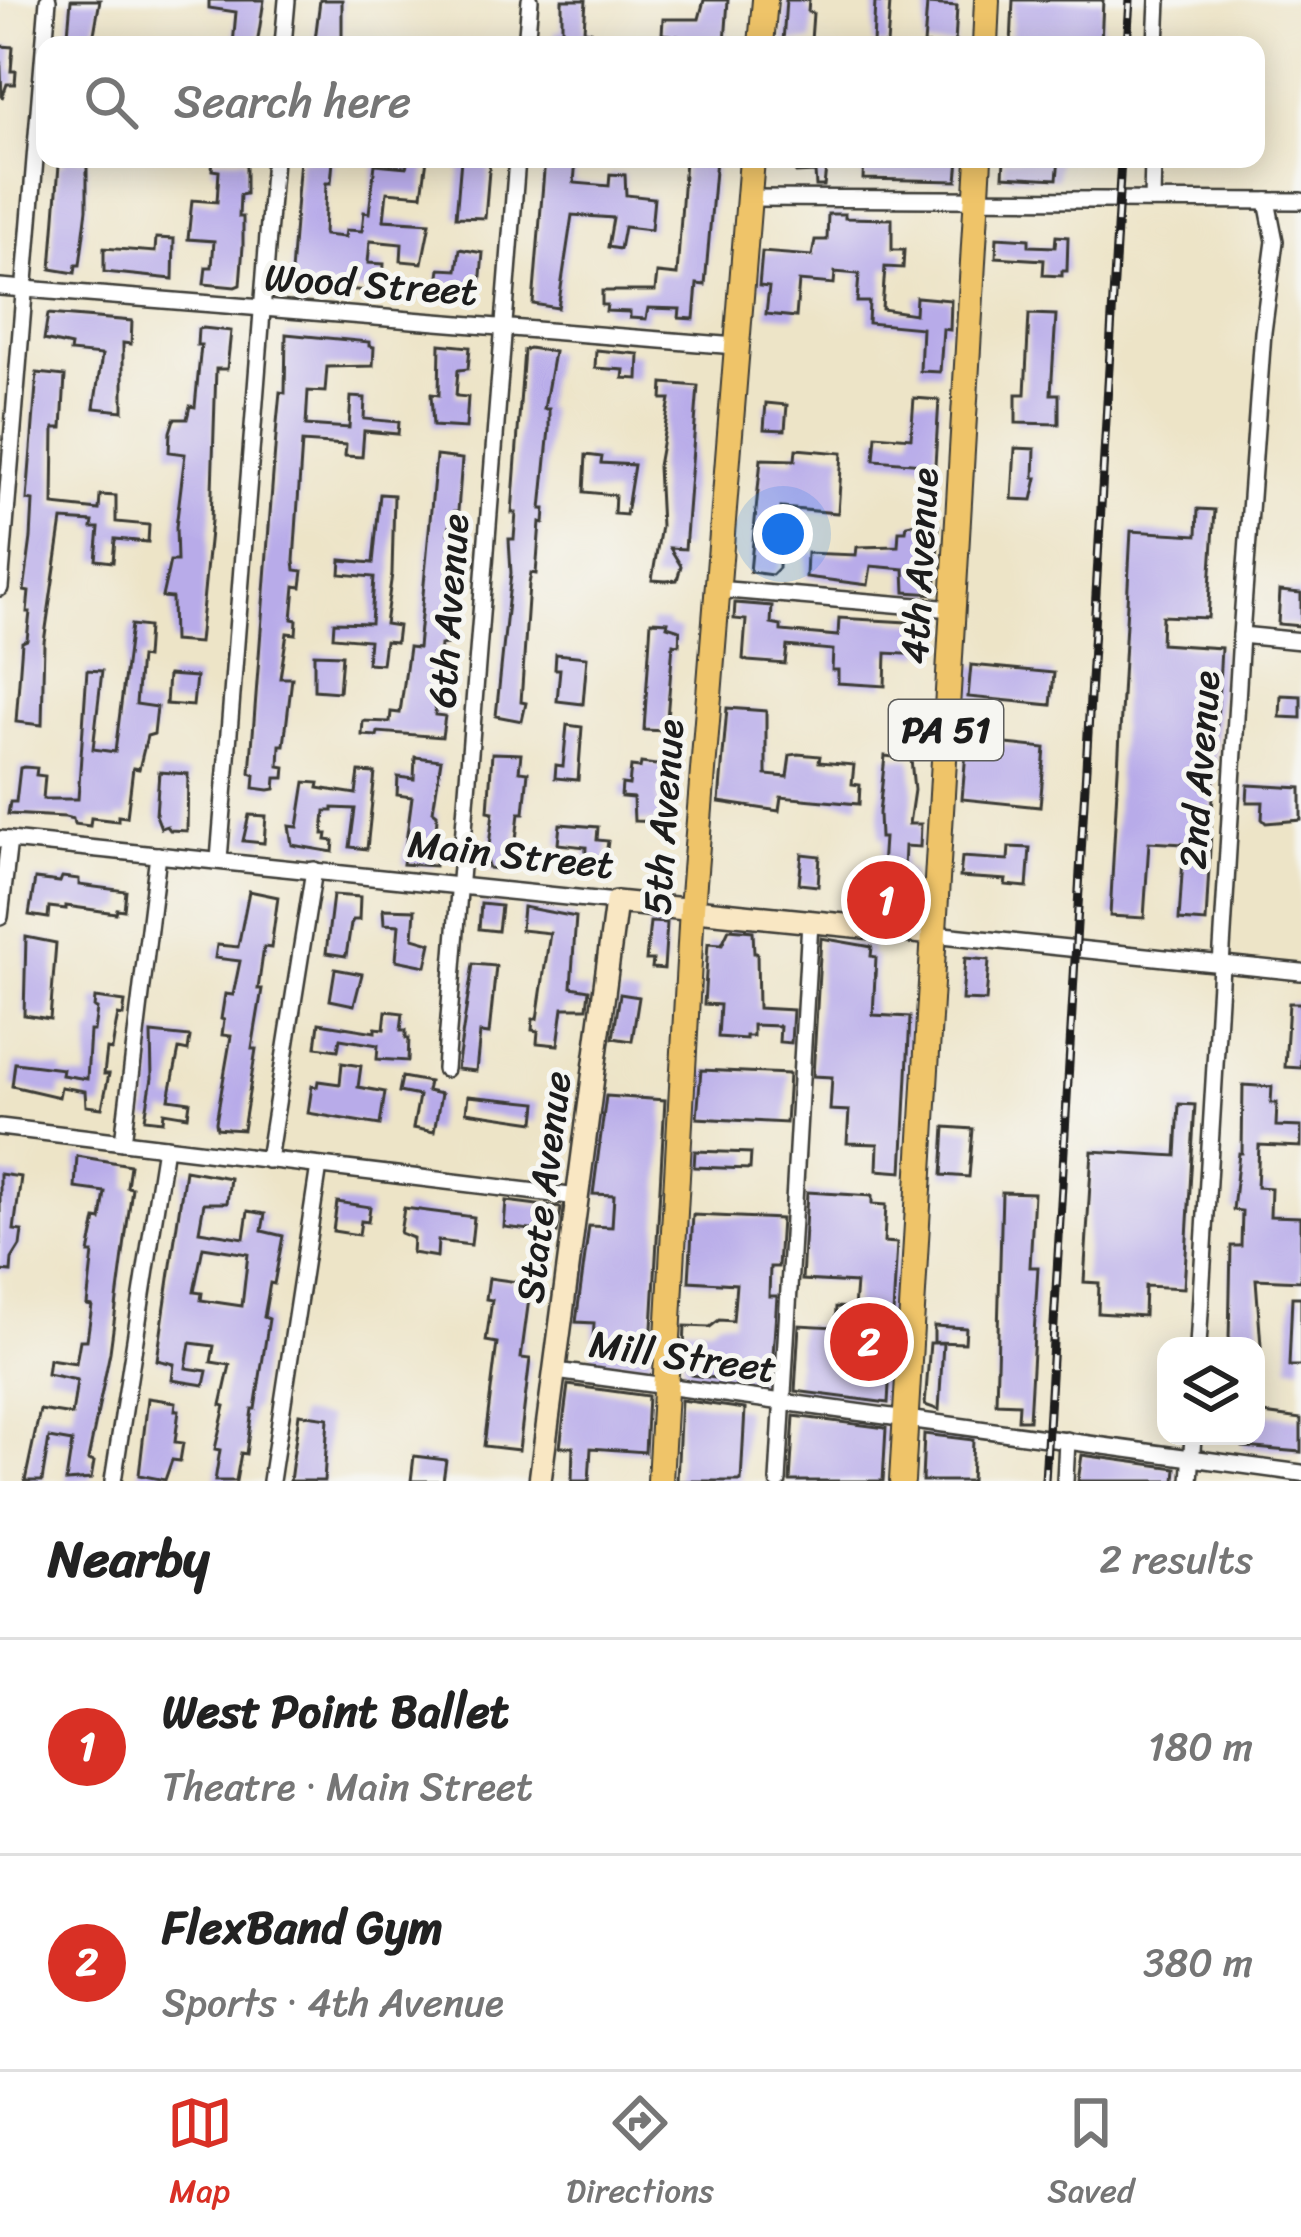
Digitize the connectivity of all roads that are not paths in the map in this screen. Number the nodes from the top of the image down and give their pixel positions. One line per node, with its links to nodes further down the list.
1 (48, 0): 7 (street)
2 (287, 0): 8 (street)
3 (530, 0): 9 (street)
4 (765, 0): 10 (main road)
5 (987, 0): 11 (main road)
6 (1158, 0): 12 (street)
7 (45, 36)
8 (284, 36)
9 (527, 36)
10 (762, 36)
11 (985, 36)
12 (1156, 36)
13 (36, 151): 25 (street)
14 (273, 168): 26 (street)
15 (516, 168): 27 (street, 6th Avenue)
16 (751, 168): 19 (main road, 5th Avenue)
17 (978, 168): 20 (main road, 4th Avenue / PA 51)
18 (1153, 168): 21 (street)
19 (749, 198): 20 (street); 28 (main road, 5th Avenue)
20 (976, 199): 21 (street); 31 (main road, 4th Avenue / PA 51)
21 (1152, 200): 22 (street)
22 (1267, 200): 23 (street); 32 (street, 2nd Avenue)
23 (1301, 201)
24 (0, 287): 25 (street, Wood Street)
25 (25, 289): 26 (street, Wood Street); 29 (street)
26 (262, 308): 27 (street, Wood Street); 36 (street)
27 (504, 327): 28 (street, Wood Street); 38 (street, 6th Avenue)
28 (736, 346): 30 (main road, 5th Avenue)
29 (0, 588)
30 (716, 589): 31 (street); 40 (main road, 5th Avenue)
31 (953, 609): 43 (main road, 4th Avenue / PA 51)
32 (1241, 635): 33 (street); 44 (street, 2nd Avenue)
33 (1301, 641)
34 (5, 840): 35 (street, Main Street); 41 (street)
35 (158, 855): 36 (street, Main Street); 48 (street)
36 (219, 860): 37 (street, Main Street)
37 (314, 870): 38 (street, Main Street); 50 (street)
38 (460, 885): 39 (street, Main Street); 46 (street, 6th Avenue)
39 (616, 902): 40 (street, Main Street); 52 (street, State Avenue)
40 (692, 908): 42 (street, Main Street); 55 (main road, 5th Avenue)
41 (0, 917)
42 (810, 922): 43 (street, Main Street); 56 (street)
43 (933, 934): 44 (street, Main Street); 57 (main road, 4th Avenue / PA 51)
44 (1220, 964): 45 (street, Main Street); 53 (street, 2nd Avenue)
45 (1301, 972)
46 (445, 1069)
47 (0, 1127): 48 (street)
48 (123, 1142): 49 (street)
49 (165, 1147): 50 (street); 62 (street)
50 (268, 1160): 51 (street)
51 (319, 1166): 52 (street); 63 (street)
52 (578, 1197): 54 (street, State Avenue)
53 (1199, 1337)
54 (556, 1371): 55 (street, Mill Street); 64 (street, State Avenue)
55 (665, 1386): 56 (street, Mill Street); 65 (main road, 5th Avenue)
56 (783, 1403): 57 (street, Mill Street); 66 (street)
57 (905, 1419): 58 (street, Mill Street); 67 (main road, 4th Avenue / PA 51)
58 (1067, 1440): 60 (street, Mill Street); 68 (street)
59 (1193, 1445): 60 (street)
60 (1192, 1457): 61 (street, Mill Street); 69 (street)
61 (1301, 1473)
62 (113, 1481)
63 (271, 1481)
64 (540, 1481)
65 (660, 1481)
66 (778, 1481)
67 (902, 1481)
68 (1065, 1481)
69 (1190, 1481)

